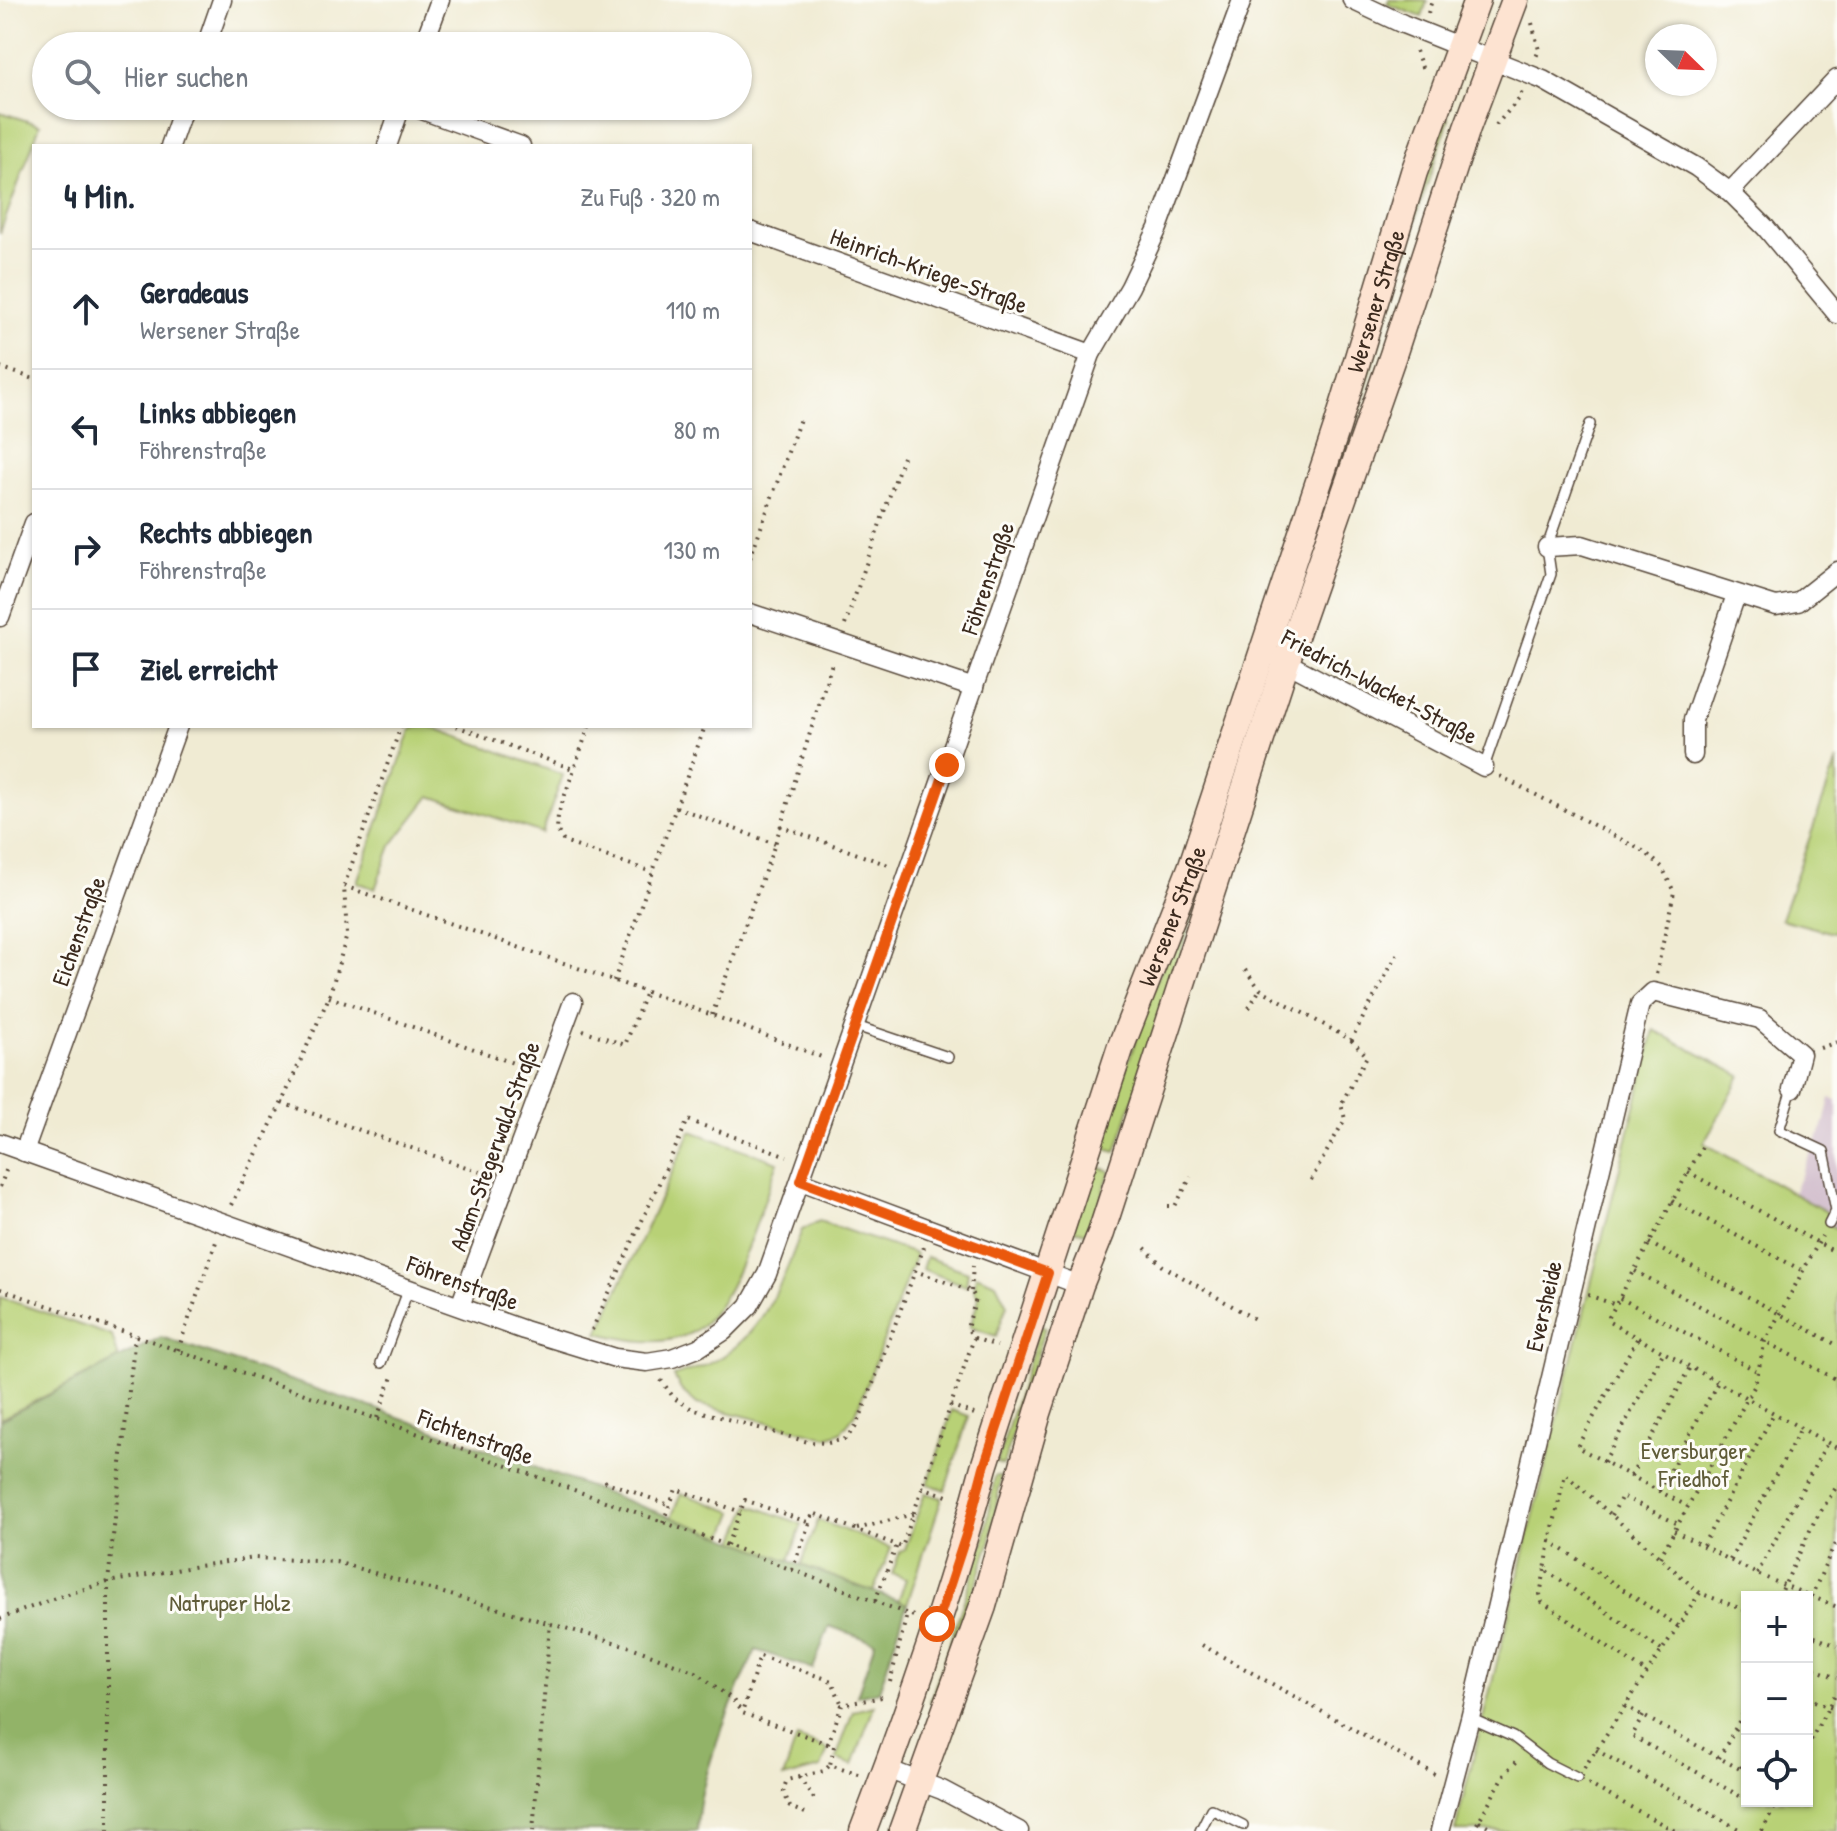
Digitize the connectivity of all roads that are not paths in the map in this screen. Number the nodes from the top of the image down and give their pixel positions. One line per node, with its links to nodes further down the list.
1 (222, 0): 7 (street)
2 (440, 0): 8 (street)
3 (1242, 0): 21 (street, Föhrenstraße)
4 (1352, 0): 9 (street)
5 (1477, 0): 9 (main road, Wersener Straße)
6 (1515, 0): 10 (main road, Wersener Straße)
7 (211, 32)
8 (428, 32)
9 (1460, 46): 10 (street); 29 (main road, Wersener Straße)
10 (1493, 59): 18 (street); 30 (main road, Wersener Straße)
11 (1837, 79): 18 (street)
12 (179, 120): 15 (street)
13 (396, 120): 16 (street)
14 (450, 120): 17 (street)
15 (171, 144)
16 (388, 144)
17 (516, 144)
18 (1730, 192): 20 (street)
19 (752, 232): 21 (street, Heinrich-Kriege-Straße)
20 (1837, 314)
21 (1091, 354): 31 (street, Föhrenstraße)
22 (1590, 424): 24 (lane, Friedrich-Wacket-Straße)
23 (32, 529): 28 (street)
24 (1547, 547): 26 (street); 34 (lane, Friedrich-Wacket-Straße)
25 (1837, 571): 26 (street)
26 (1736, 595): 33 (street)
27 (752, 614): 31 (street)
28 (0, 617)
29 (1261, 651): 30 (street, Friedrich-Wacket-Straße); 43 (main road, Wersener Straße)
30 (1286, 662): 34 (street, Friedrich-Wacket-Straße); 44 (main road, Wersener Straße)
31 (974, 688): 36 (street, Föhrenstraße)
32 (177, 728): 40 (street, Eichenstraße)
33 (1693, 755)
34 (1484, 767)
35 (573, 1002): 46 (street, Adam-Stegerwald-Straße)
36 (856, 1026): 37 (lane); 41 (street, Föhrenstraße)
37 (948, 1057)
38 (1792, 1089): 42 (lane); 48 (street, Eversheide)
39 (0, 1143): 40 (street, Föhrenstraße)
40 (24, 1152): 45 (street, Föhrenstraße)
41 (804, 1172): 43 (street); 46 (street, Föhrenstraße)
42 (1829, 1224)
43 (1048, 1273): 44 (street); 49 (main road, Wersener Straße)
44 (1080, 1285): 51 (main road, Wersener Straße)
45 (409, 1288): 46 (street, Föhrenstraße); 47 (lane)
46 (460, 1306)
47 (381, 1363)
48 (1470, 1718): 50 (lane); 57 (street, Eversheide)
49 (887, 1769): 51 (street); 53 (main road, Wersener Straße)
50 (1577, 1778)
51 (921, 1782): 54 (main road, Wersener Straße); 55 (street)
52 (1243, 1825): 56 (lane)
53 (863, 1831)
54 (902, 1831)
55 (1019, 1831)
56 (1200, 1831)
57 (1440, 1831)

